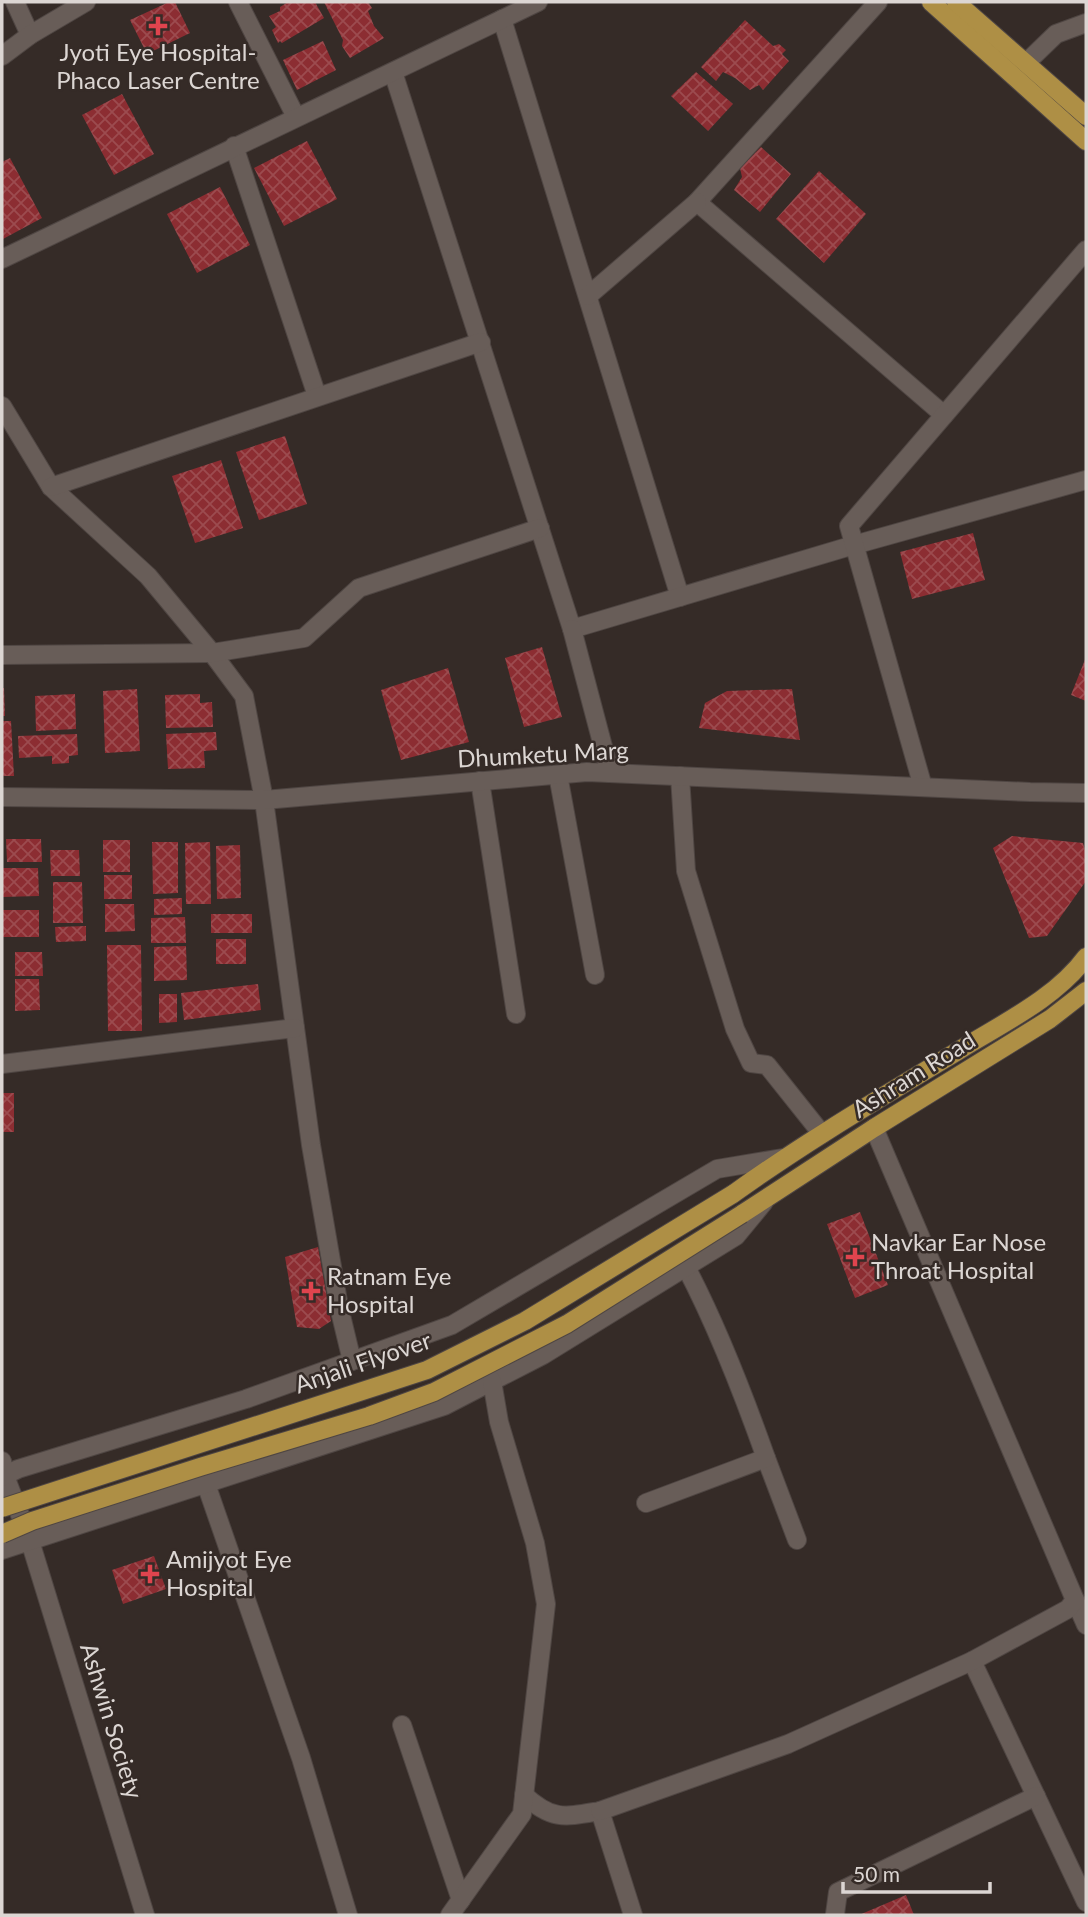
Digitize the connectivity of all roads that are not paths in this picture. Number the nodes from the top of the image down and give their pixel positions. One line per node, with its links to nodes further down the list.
1 (15, 2): 10 (street)
2 (86, 2): 10 (street)
3 (238, 2): 14 (street)
4 (538, 2): 8 (street)
5 (878, 2): 18 (street)
6 (931, 2): 16 (main road)
7 (956, 2): 12 (main road)
8 (502, 19): 13 (street); 21 (street)
9 (1086, 23): 12 (street)
10 (30, 35): 11 (street)
11 (2, 56)
12 (1027, 62): 15 (main road)
13 (393, 72): 14 (street); 22 (street)
14 (296, 117): 17 (street)
15 (1086, 117)
16 (1086, 141)
17 (234, 146): 20 (street); 23 (street)
18 (697, 202): 21 (street); 25 (street)
19 (1086, 250): 25 (street)
20 (2, 259)
21 (587, 296): 30 (street)
22 (481, 342): 23 (street); 28 (street)
23 (317, 396): 27 (street)
24 (2, 406): 27 (street)
25 (944, 415): 29 (street)
26 (1086, 480): 29 (street)
27 (51, 487): 32 (street)
28 (540, 528): 31 (street); 32 (street)
29 (854, 545): 30 (street); 38 (street)
30 (681, 597): 31 (street)
31 (572, 629): 34 (street)
32 (212, 653): 33 (street); 41 (street)
33 (2, 655)
34 (610, 773): 35 (street, Dhumketu Marg); 36 (street, Dhumketu Marg)
35 (558, 775): 37 (street, Dhumketu Marg); 43 (street)
36 (680, 776): 38 (street, Dhumketu Marg); 49 (street)
37 (480, 781): 41 (street, Dhumketu Marg); 45 (street)
38 (923, 787): 39 (street, Dhumketu Marg)
39 (1082, 796)
40 (2, 797): 41 (street, Dhumketu Marg)
41 (264, 800): 46 (street)
42 (1086, 957): 49 (main road, Ashram Road)
43 (595, 975)
44 (1086, 991): 48 (main road, Ashram Road)
45 (516, 1014)
46 (295, 1028): 47 (street); 53 (street)
47 (2, 1064)
48 (874, 1128): 51 (main road, Ashram Road); 64 (street)
49 (822, 1134): 50 (main road, Ashram Road)
50 (783, 1158): 53 (street); 59 (main road, Anjali Flyover, bridge)
51 (766, 1199): 52 (street); 60 (main road, Anjali Flyover, bridge)
52 (686, 1267): 54 (street); 55 (street)
53 (352, 1361): 56 (street)
54 (492, 1381): 57 (street); 68 (street)
55 (766, 1458): 58 (street); 61 (street)
56 (3, 1471): 62 (street, Ashwin Society)
57 (206, 1484): 62 (street); 74 (street)
58 (646, 1503)
59 (2, 1508)
60 (2, 1534)
61 (797, 1540)
62 (30, 1541): 63 (street); 73 (street, Ashwin Society)
63 (2, 1550)
64 (1074, 1600): 65 (street); 66 (street)
65 (1086, 1625)
66 (972, 1661): 69 (street); 70 (street)
67 (402, 1725): 71 (street)
68 (524, 1796): 70 (street); 71 (street)
69 (1036, 1796): 72 (street); 77 (street)
70 (600, 1811): 76 (street)
71 (461, 1900): 75 (street)
72 (1086, 1902)
73 (145, 1915)
74 (348, 1915)
75 (450, 1915)
76 (633, 1915)
77 (834, 1915)

